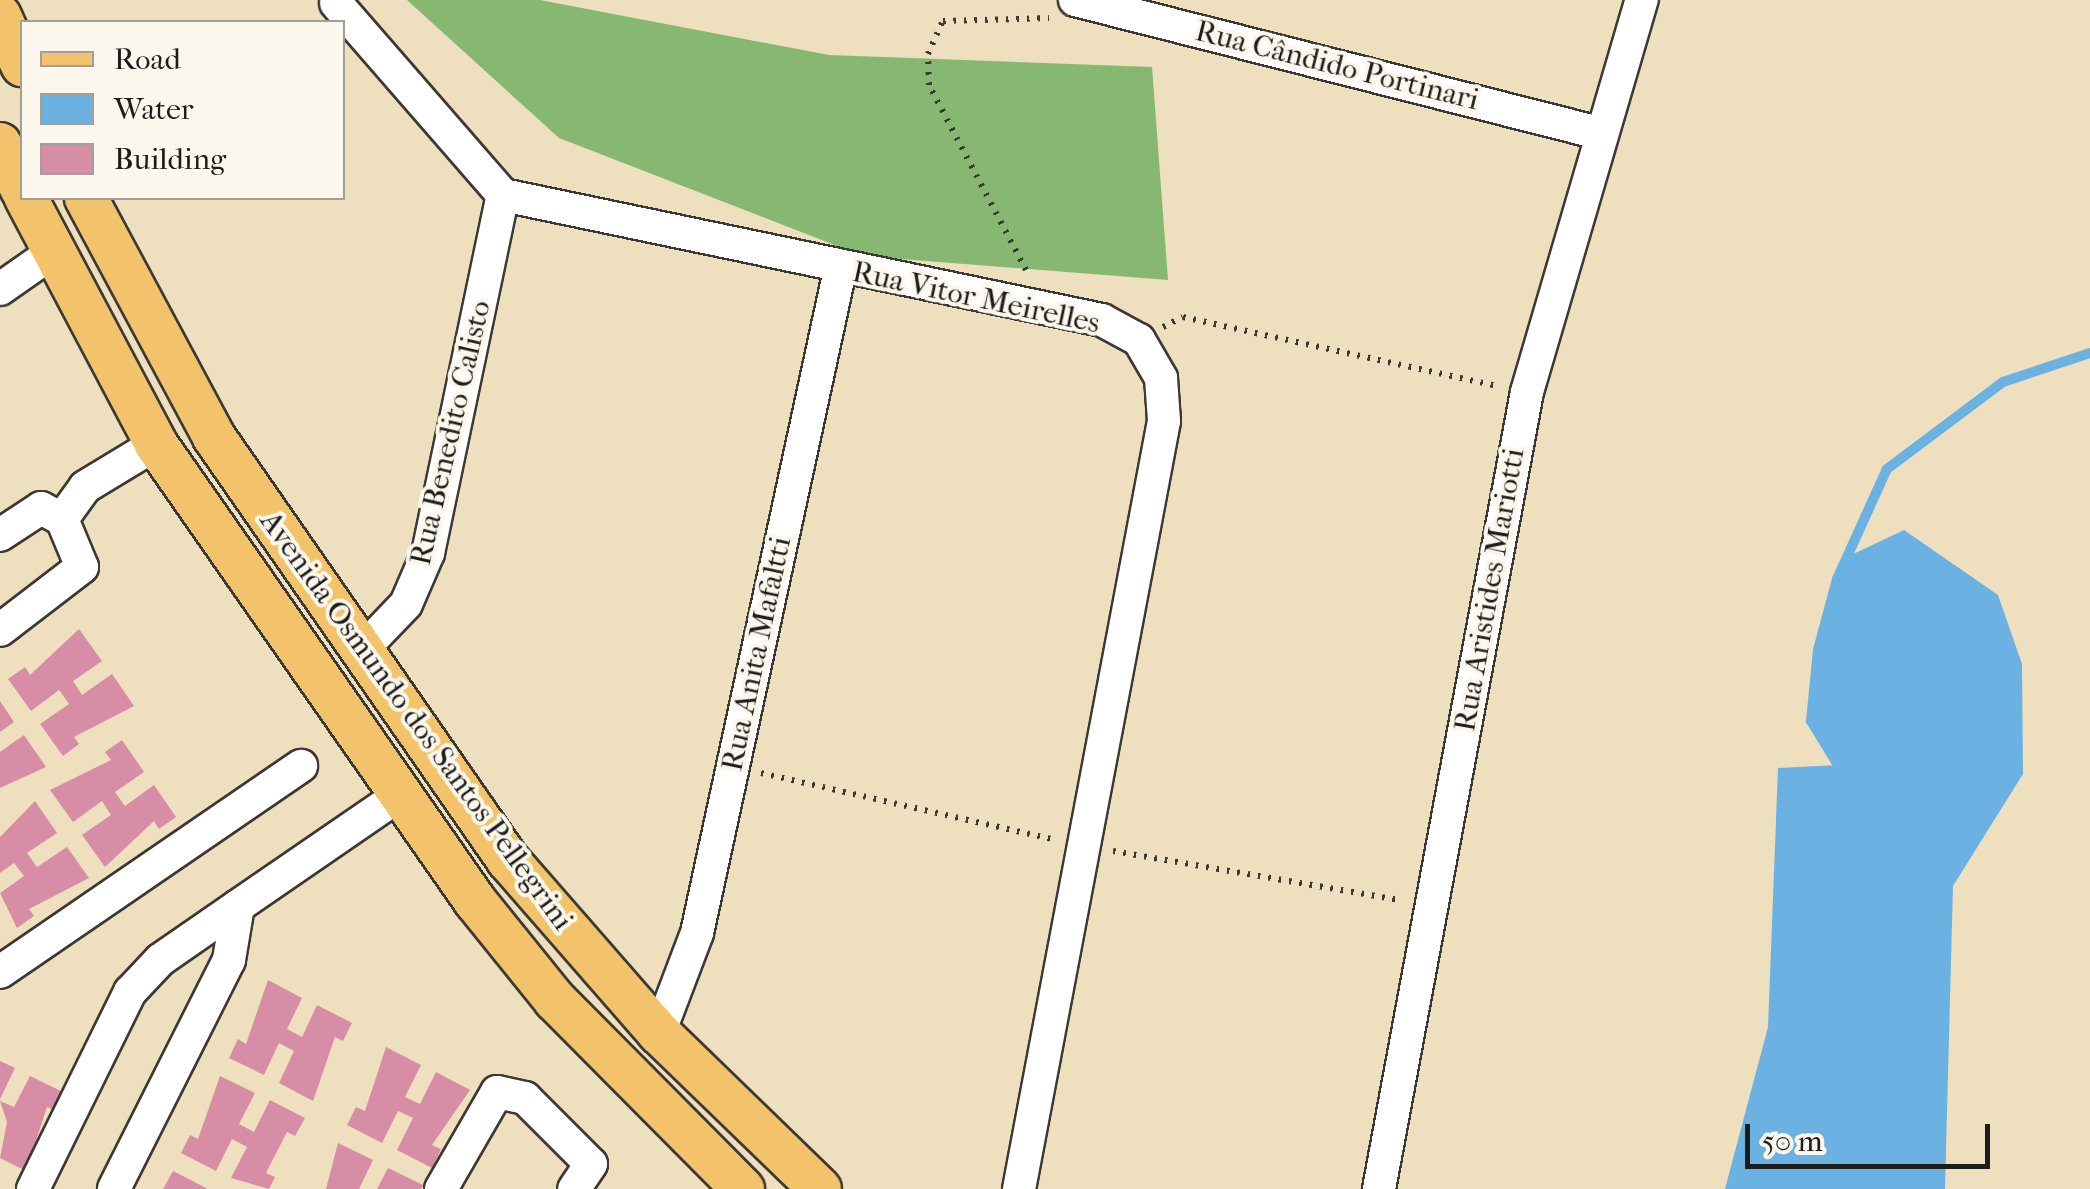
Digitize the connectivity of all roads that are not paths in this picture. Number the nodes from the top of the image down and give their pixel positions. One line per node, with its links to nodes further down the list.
1 (1642, 0): 6 (street, Rua Aristides Mariotti)
2 (336, 3): 9 (street)
3 (1072, 9): 6 (street, Rua Cândido Portinari)
4 (0, 16): 5 (main road)
5 (20, 61)
6 (1599, 133): 32 (street, Rua Aristides Mariotti)
7 (0, 144): 8 (main road)
8 (20, 186)
9 (504, 195): 13 (street, Rua Vitor Meirelles); 19 (street, Rua Benedito Calisto)
10 (27, 200): 12 (main road, Avenida Osmundo dos Santos Pellegrini)
11 (87, 200): 19 (main road, Avenida Osmundo dos Santos Pellegrini)
12 (53, 252): 14 (street); 15 (main road, Avenida Osmundo dos Santos Pellegrini)
13 (840, 270): 24 (street, Rua Anita Mafaltti); 31 (street, Rua Vitor Meirelles)
14 (0, 289)
15 (156, 444): 16 (street); 21 (main road, Avenida Osmundo dos Santos Pellegrini)
16 (62, 519): 17 (street); 18 (street)
17 (0, 535)
18 (0, 630)
19 (360, 652): 24 (main road, Avenida Osmundo dos Santos Pellegrini)
20 (301, 766): 23 (street)
21 (401, 794): 22 (street); 29 (main road, Avenida Osmundo dos Santos Pellegrini)
22 (238, 906): 25 (street); 26 (street)
23 (0, 972)
24 (659, 1033): 30 (main road, Avenida Osmundo dos Santos Pellegrini)
25 (33, 1189)
26 (114, 1189)
27 (440, 1189): 28 (street)
28 (574, 1189)
29 (743, 1189)
30 (820, 1189)
31 (1019, 1189)
32 (1379, 1189)

